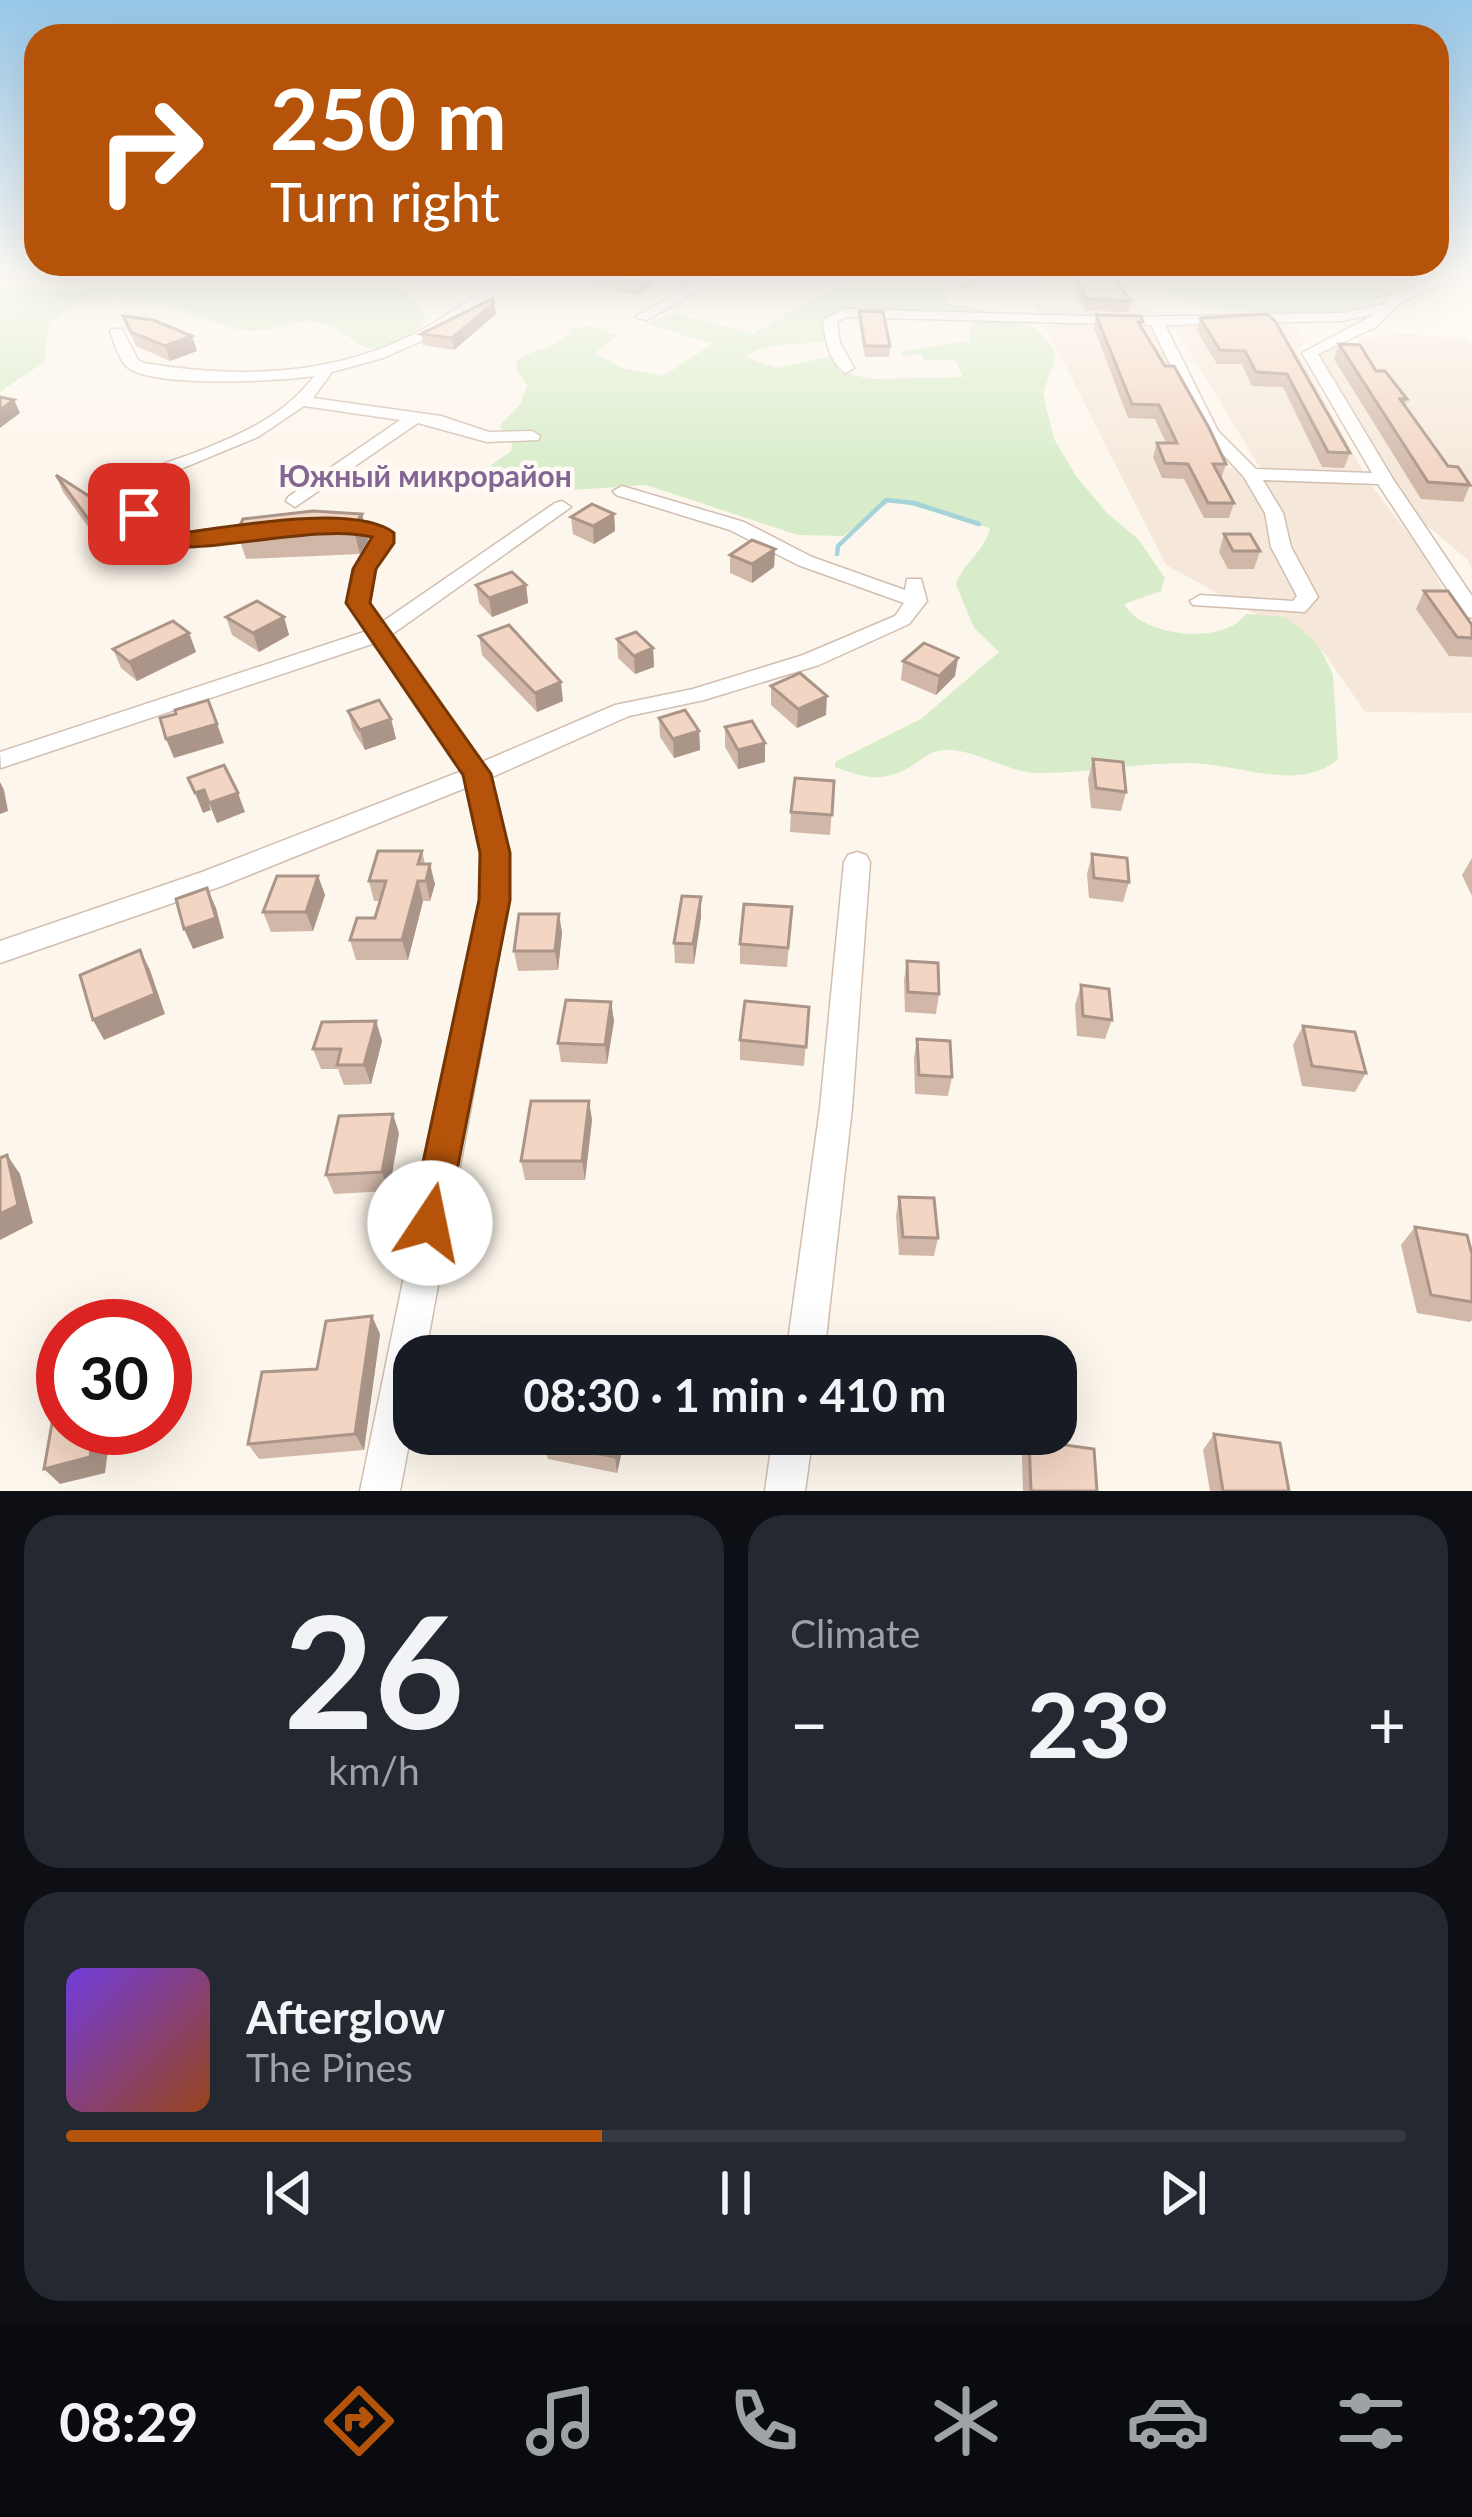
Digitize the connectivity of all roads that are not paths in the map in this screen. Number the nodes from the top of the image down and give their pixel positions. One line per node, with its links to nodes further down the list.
1 (122, 343): 6 (street)
2 (407, 343): 6 (street)
3 (833, 343): 7 (street)
4 (1167, 343): 11 (street)
5 (1324, 343): 12 (street)
6 (327, 367): 8 (street)
7 (846, 368)
8 (301, 401): 9 (street); 18 (street)
9 (414, 418): 10 (street); 14 (street)
10 (532, 436)
11 (1251, 474): 12 (street); 16 (street)
12 (1384, 479): 17 (street)
13 (622, 491): 20 (street)
14 (295, 501)
15 (562, 507): 18 (street)
16 (1200, 601)
17 (1472, 613)
18 (380, 634): 19 (street); 20 (street)
19 (1, 760)
20 (477, 774): 22 (street); 25 (street)
21 (857, 862): 23 (street)
22 (0, 952)
23 (808, 1335)
24 (791, 1455): 26 (street)
25 (380, 1491)
26 (785, 1491)

